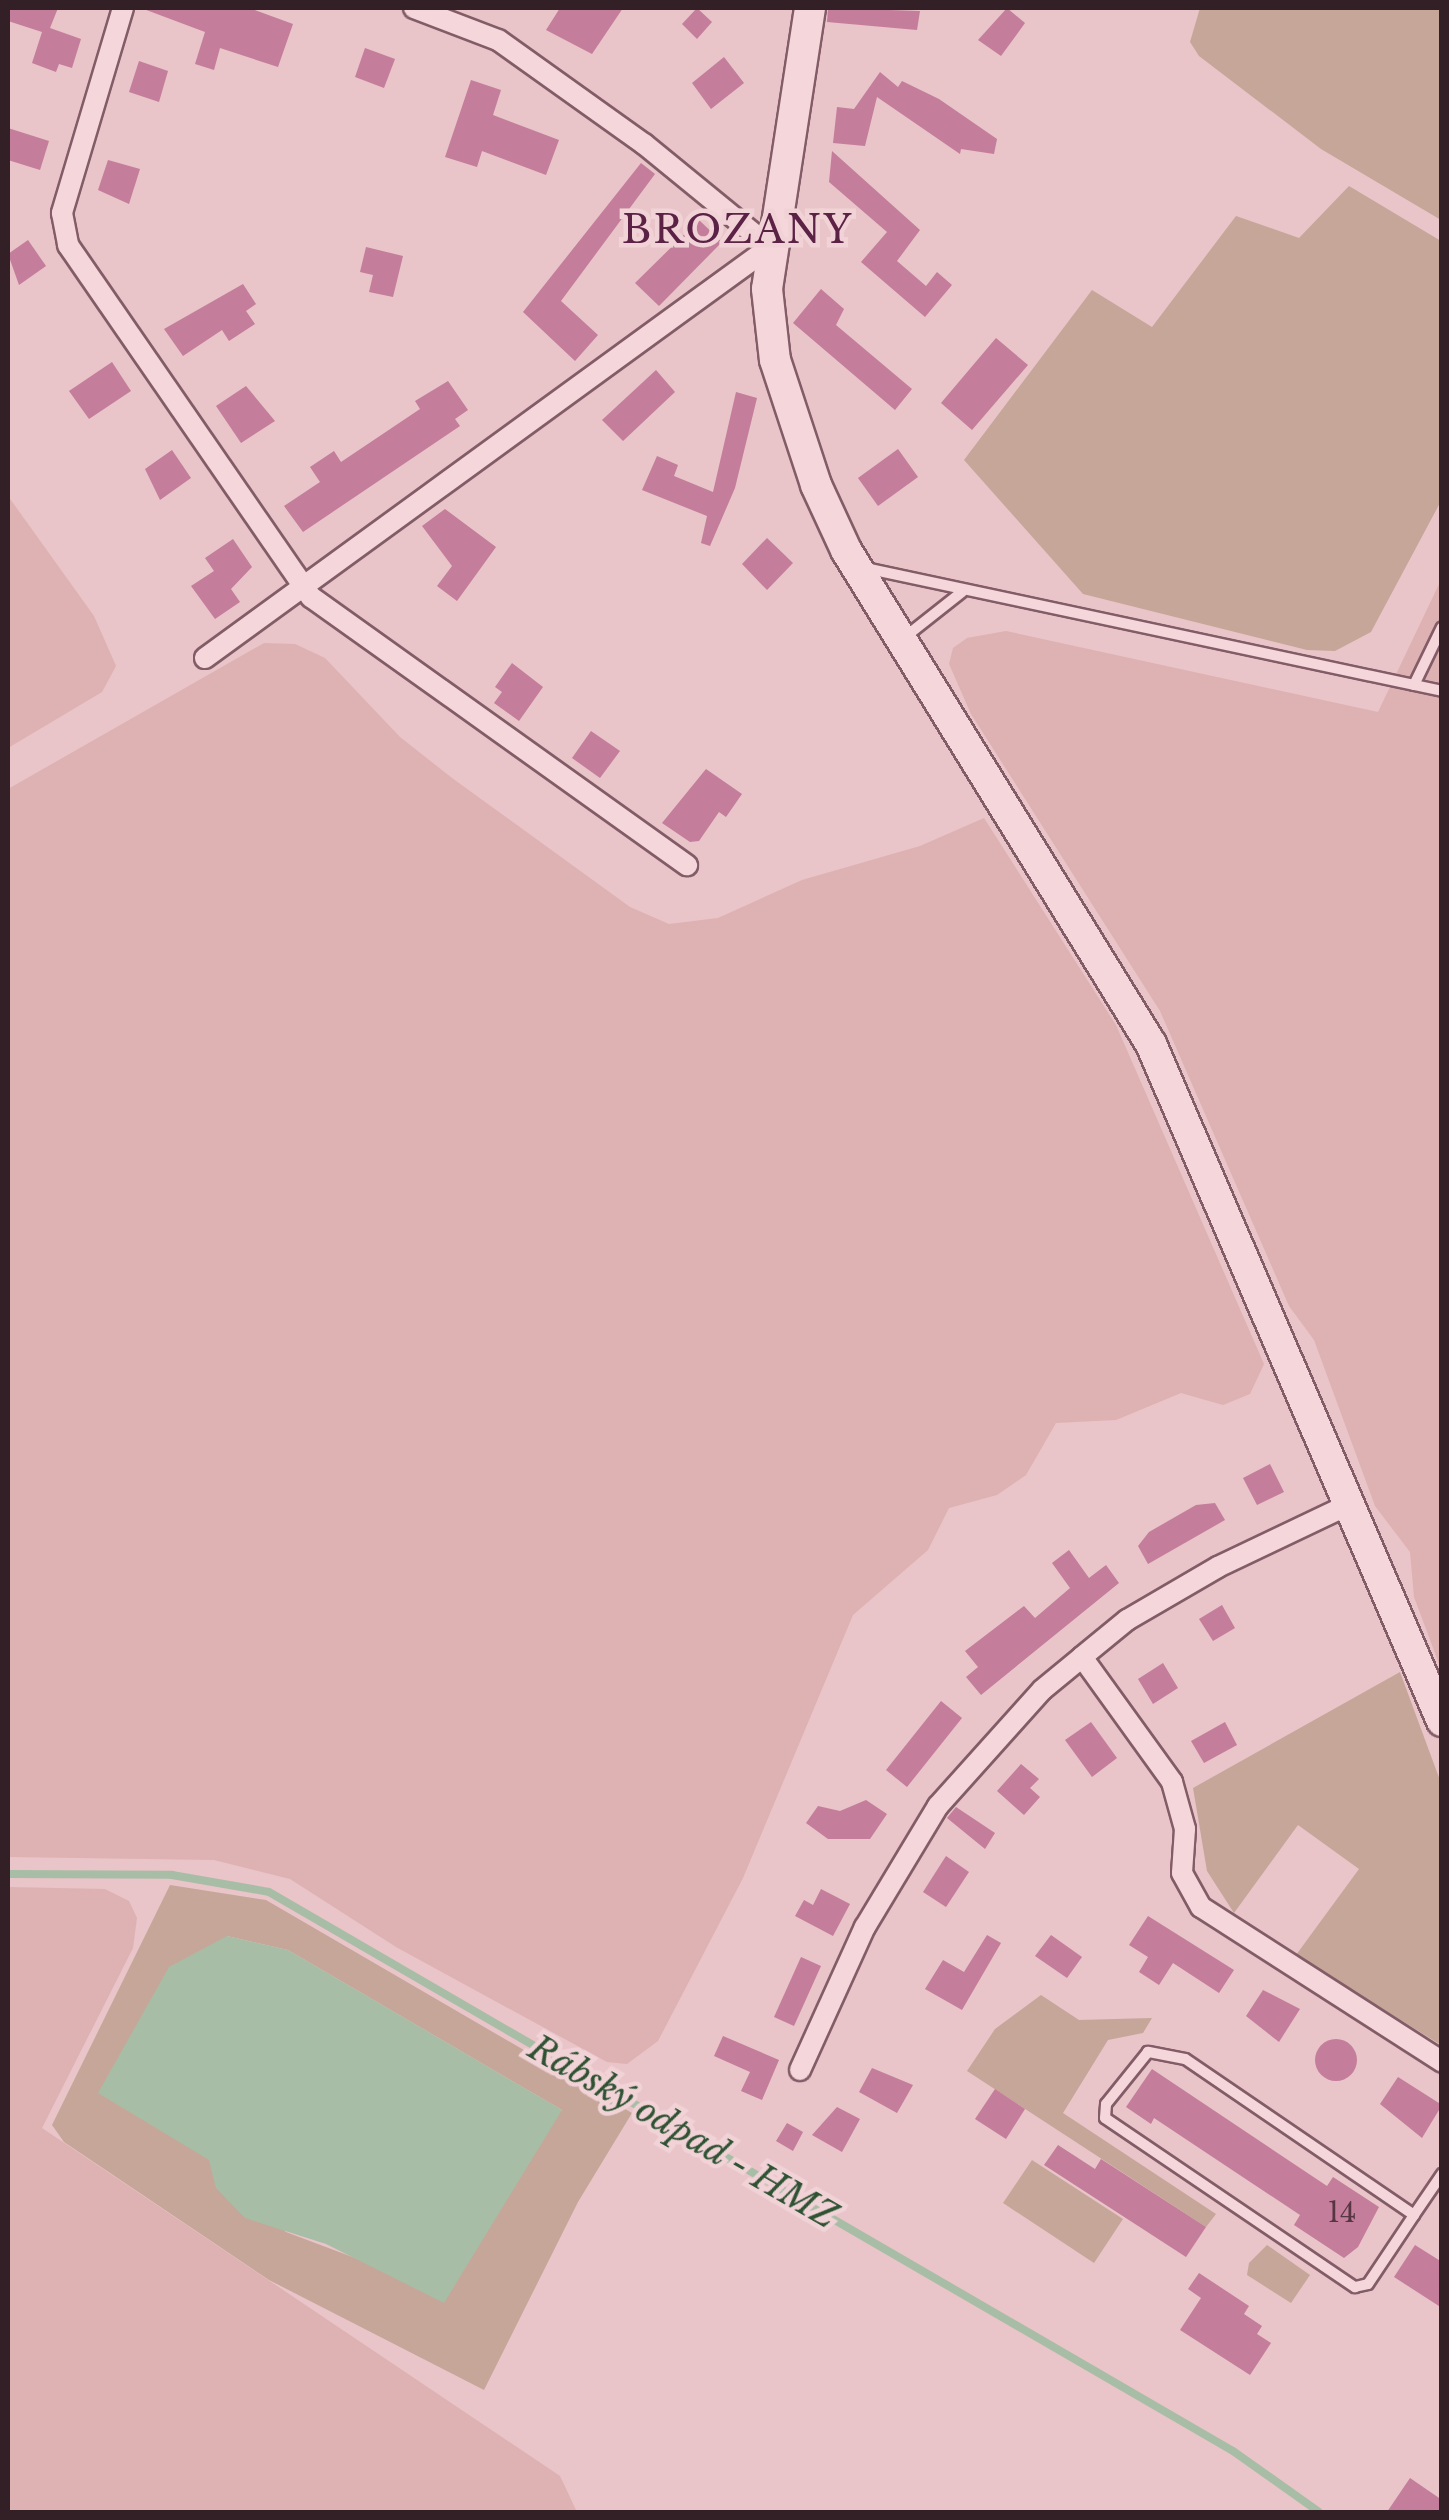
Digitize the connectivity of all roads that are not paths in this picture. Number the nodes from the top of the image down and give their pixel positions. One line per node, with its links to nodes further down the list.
1 (124, 8): 6 (street)
2 (414, 8): 4 (street)
3 (810, 8): 4 (street)
4 (770, 246): 5 (street); 6 (street)
5 (846, 550): 7 (lane); 9 (street)
6 (303, 586): 10 (street); 13 (street)
7 (963, 592): 9 (lane); 11 (lane)
8 (1442, 628): 11 (lane)
9 (901, 641): 14 (street)
10 (205, 658)
11 (1414, 685): 12 (lane)
12 (1442, 691)
13 (686, 865)
14 (1352, 1503): 15 (street); 16 (street)
15 (1082, 1657): 17 (street); 18 (street)
16 (1442, 1720)
17 (1442, 2062)
18 (800, 2070)
19 (1442, 2174): 20 (lane)
20 (1414, 2215): 20 (lane)

